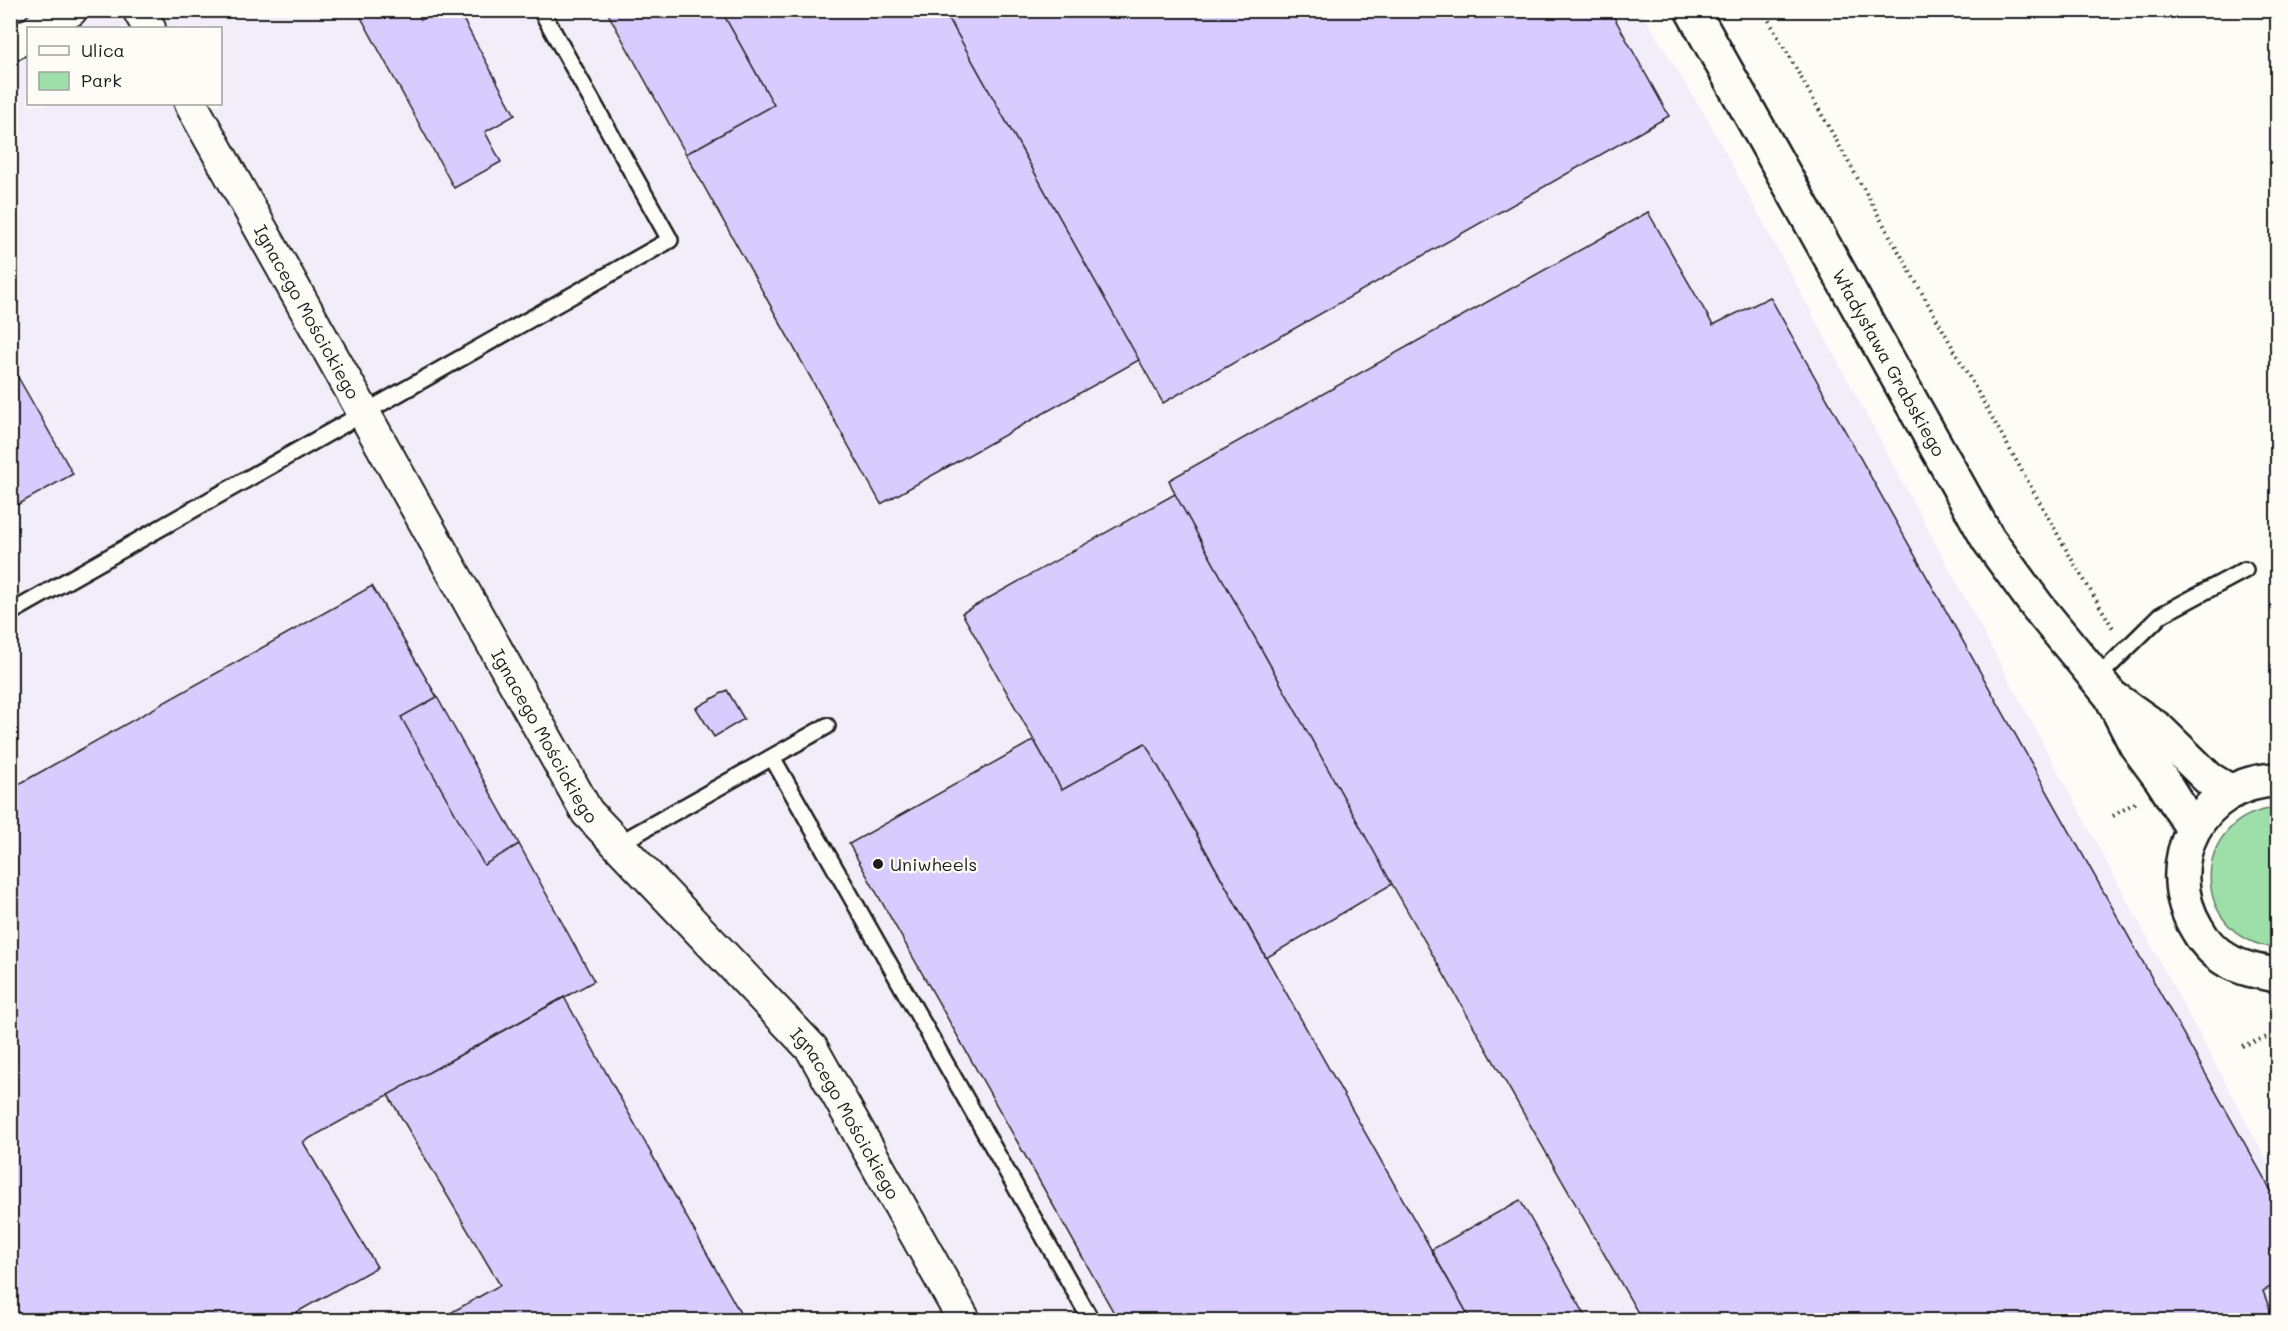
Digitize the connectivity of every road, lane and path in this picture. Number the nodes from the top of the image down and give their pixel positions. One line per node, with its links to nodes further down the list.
1 (71, 10): 6 (street)
2 (139, 10): 7 (street)
3 (541, 10): 11 (lane)
4 (1692, 10): 15 (street, Władysława Grabskiego)
5 (1763, 10): 14 (path)
6 (41, 27)
7 (148, 27)
8 (27, 36): 9 (street)
9 (10, 45)
10 (192, 105): 11 (street, Ignacego Mościckiego)
11 (364, 413): 13 (lane); 21 (street, Ignacego Mościckiego)
12 (2245, 570): 14 (lane)
13 (10, 613)
14 (2126, 649): 15 (lane)
15 (2103, 688): 19 (street, Władysława Grabskiego); 20 (street, Władysława Grabskiego)
16 (827, 726): 17 (lane)
17 (772, 757): 21 (lane); 26 (lane)
18 (2277, 780): 19 (street)
19 (2229, 791): 20 (street)
20 (2193, 829): 22 (street)
21 (618, 844): 25 (street, Ignacego Mościckiego)
22 (2277, 975)
23 (2277, 1033): 24 (path)
24 (2242, 1046)
25 (964, 1320)
26 (1091, 1320)

